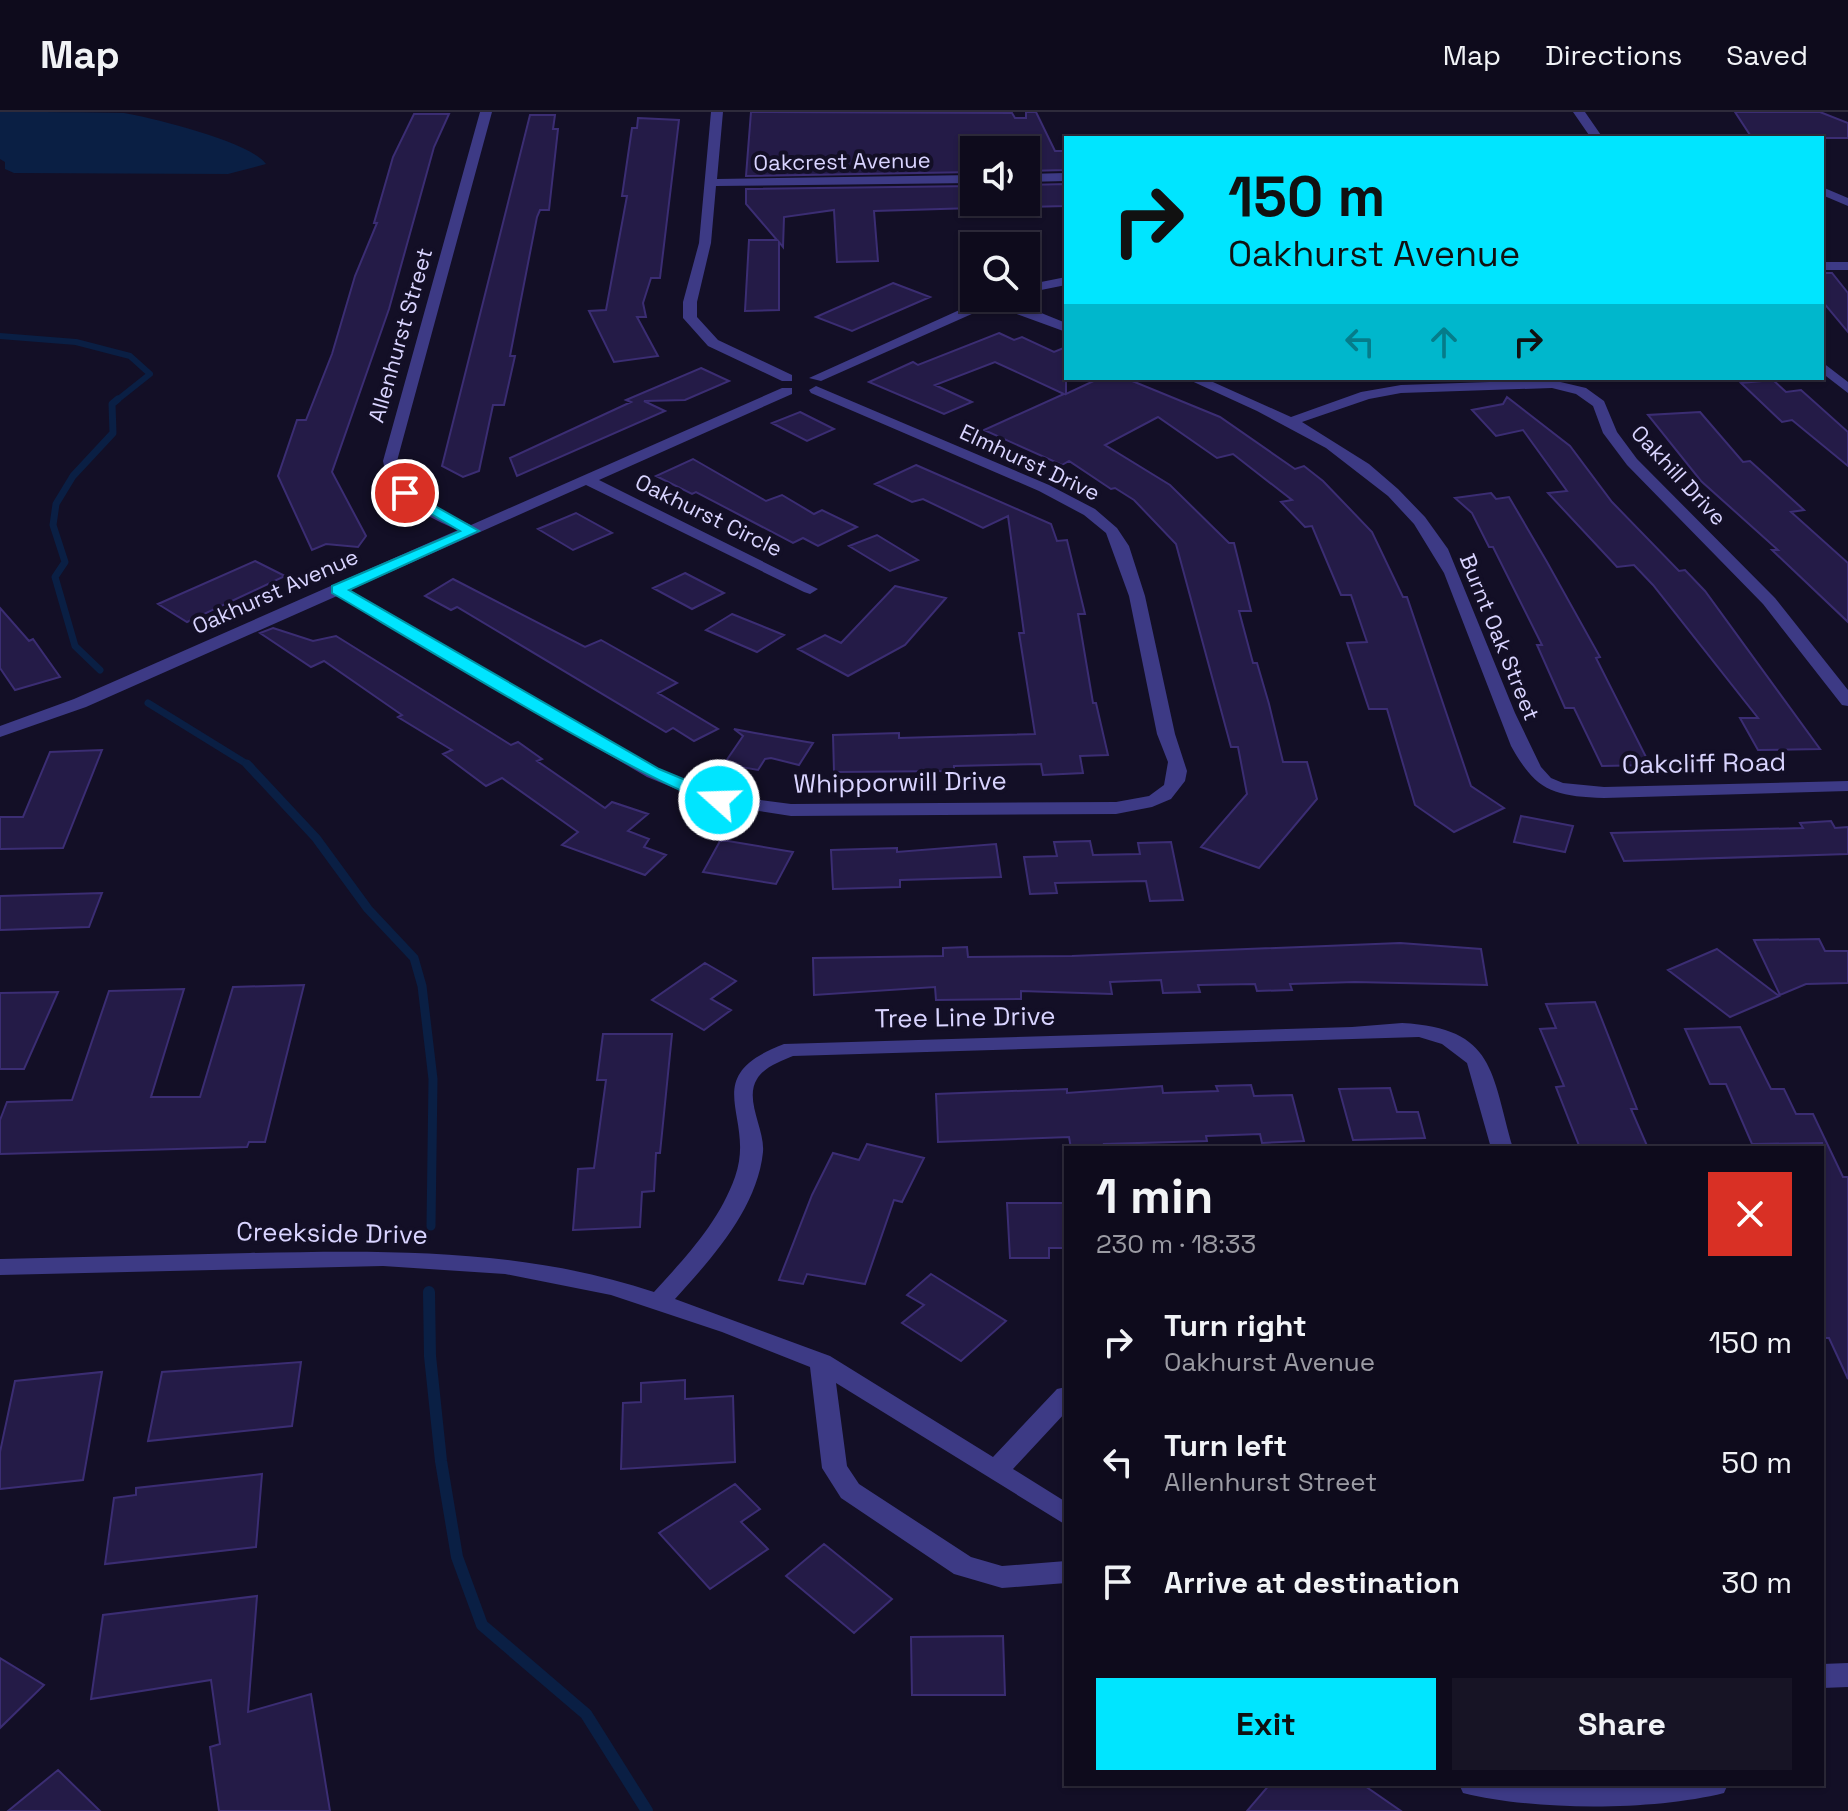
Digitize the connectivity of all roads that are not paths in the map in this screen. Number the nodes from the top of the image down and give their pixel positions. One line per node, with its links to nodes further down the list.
1 (486, 112): 25 (street, Allenhurst Street)
2 (717, 112): 8 (street)
3 (1579, 112): 4 (street)
4 (1596, 136)
5 (1064, 177): 6 (street)
6 (1040, 178)
7 (960, 179): 8 (street, Oakcrest Avenue)
8 (710, 183): 20 (street)
9 (1824, 192): 10 (street)
10 (1848, 202)
11 (1824, 266): 12 (street)
12 (1848, 266)
13 (1064, 281): 14 (street)
14 (1040, 286)
15 (967, 312): 21 (street)
16 (1026, 312): 17 (street)
17 (1064, 327)
18 (1824, 368): 22 (street)
19 (1197, 380): 23 (street, Burnt Oak Street)
20 (787, 384): 21 (street); 24 (street, Oakhurst Avenue)
21 (816, 384): 30 (street, Elmhurst Drive)
22 (1848, 389)
23 (1292, 421): 28 (street, Oakhill Drive); 32 (street, Burnt Oak Street)
24 (588, 480): 25 (street, Oakhurst Avenue); 27 (street, Oakhurst Circle)
25 (472, 531): 26 (street, Oakhurst Avenue)
26 (337, 589): 29 (street, Oakhurst Avenue); 30 (street, Whipporwill Drive)
27 (810, 589)
28 (1848, 701)
29 (0, 732)
30 (1175, 783)
31 (1848, 786): 32 (street, Oakcliff Road)
32 (1561, 788)
33 (1501, 1146): 35 (street, Tree Line Drive)
34 (0, 1267): 35 (street, Creekside Drive)
35 (659, 1301): 36 (street, Creekside Drive)
36 (821, 1362): 38 (street, Creekside Drive); 40 (street)
37 (1064, 1398): 38 (street)
38 (995, 1471): 39 (street, Creekside Drive)
39 (1064, 1514)
40 (1064, 1572)
41 (1848, 1675): 42 (street)
42 (1824, 1676)
43 (1479, 1786): 44 (street)
44 (1708, 1786)

